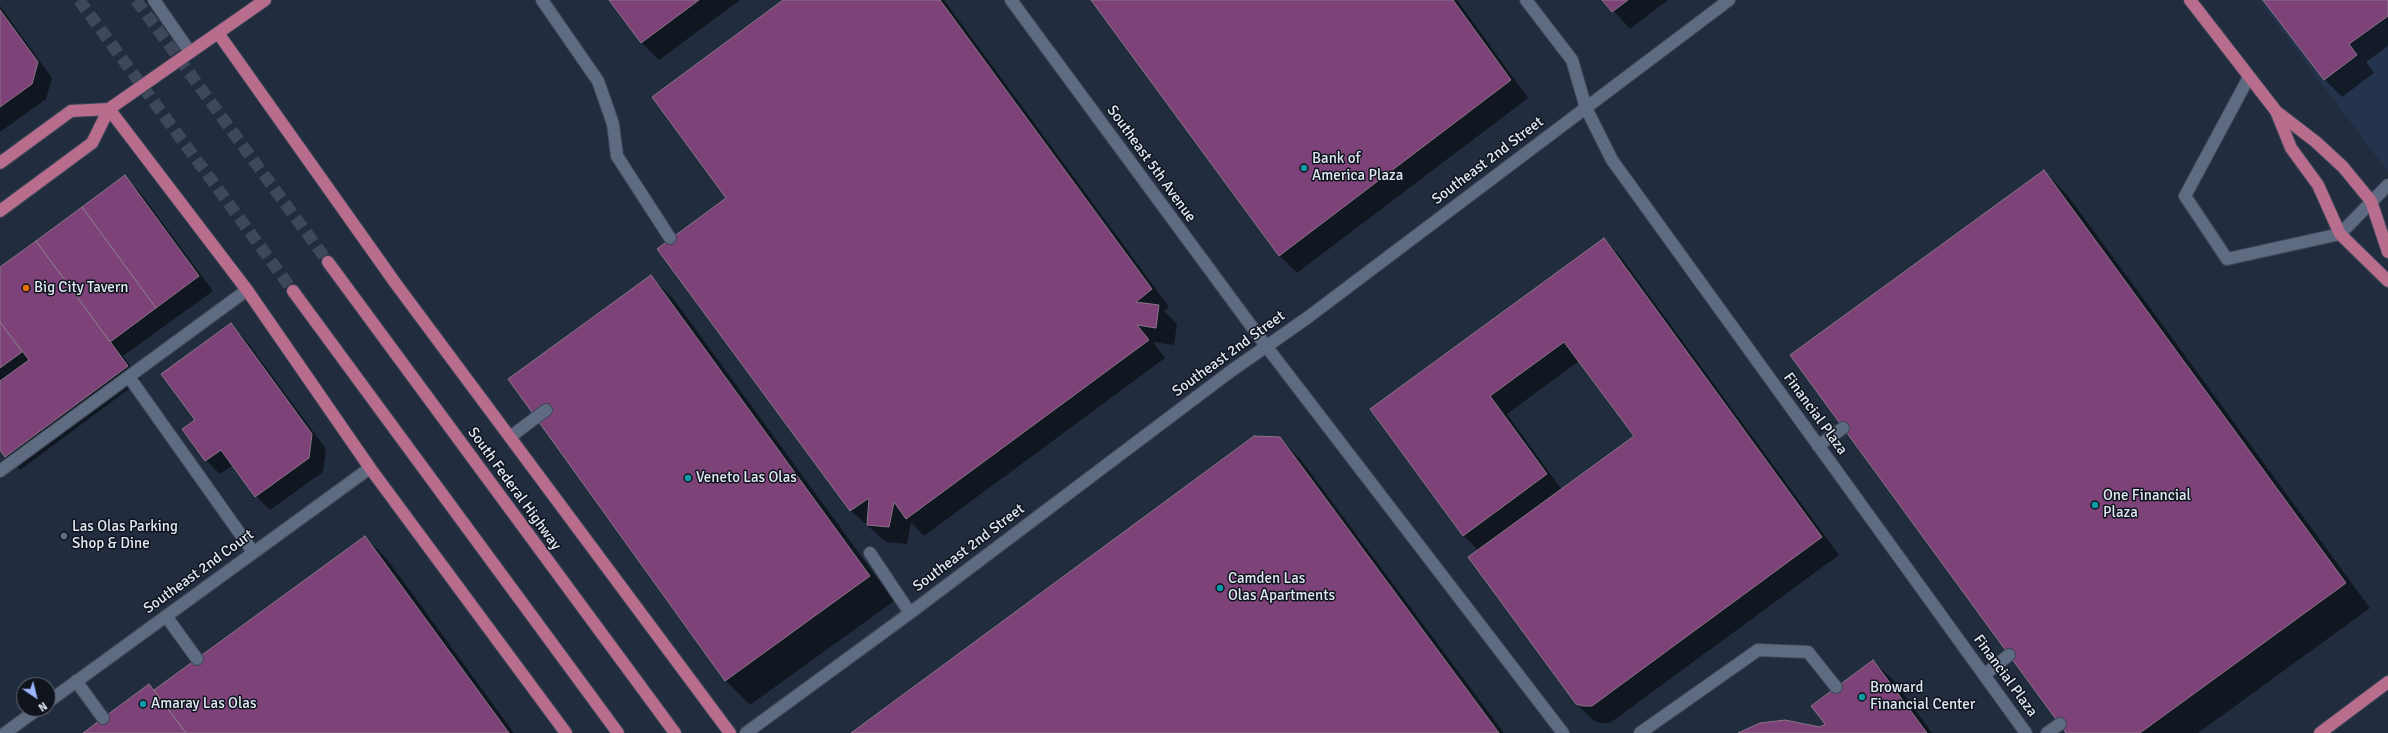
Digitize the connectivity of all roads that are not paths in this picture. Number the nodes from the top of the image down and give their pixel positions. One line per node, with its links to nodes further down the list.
1 (154, 0): 9 (street)
2 (265, 0): 8 (main road)
3 (542, 0): 19 (street)
4 (1011, 0): 25 (street, Southeast 5th Avenue)
5 (1526, 0): 11 (street, Financial Plaza)
6 (1729, 0): 11 (street, Southeast 2nd Street)
7 (2190, 0): 10 (main road)
8 (218, 33): 9 (main road); 29 (main road)
9 (190, 52): 12 (main road)
10 (2249, 77): 13 (main road); 18 (street)
11 (1586, 108): 25 (street, Southeast 2nd Street); 30 (street, Financial Plaza)
12 (110, 109): 14 (main road); 17 (main road); 23 (main road)
13 (2276, 111): 16 (main road); 18 (main road)
14 (0, 163)
15 (2388, 185): 16 (street)
16 (2371, 201): 18 (street); 20 (main road)
17 (0, 211)
18 (2340, 234): 22 (main road)
19 (670, 238)
20 (2388, 252)
21 (328, 262): 50 (main road, South Federal Highway)
22 (2388, 281)
23 (247, 290): 26 (street); 31 (main road)
24 (293, 292): 49 (main road)
25 (1266, 346): 35 (street, Southeast 2nd Street); 53 (street, Southeast 5th Avenue)
26 (129, 376): 32 (street); 33 (street)
27 (546, 410): 29 (street)
28 (1843, 428): 30 (street)
29 (510, 437): 51 (main road)
30 (1818, 446): 39 (street, Financial Plaza)
31 (370, 468): 33 (street, Southeast 2nd Court); 48 (main road)
32 (0, 471)
33 (253, 552): 36 (street, Southeast 2nd Court)
34 (870, 553): 35 (street)
35 (910, 613): 52 (street, Southeast 2nd Street)
36 (166, 616): 38 (street); 40 (street, Southeast 2nd Court)
37 (2009, 656): 39 (street)
38 (197, 658)
39 (1984, 675): 55 (street, Financial Plaza)
40 (76, 681): 43 (street, Southeast 2nd Court); 45 (street)
41 (2388, 682): 57 (main road)
42 (1836, 687): 54 (street)
43 (56, 696)
44 (27, 717): 47 (street)
45 (103, 718)
46 (2060, 724): 56 (street)
47 (5, 733)
48 (566, 733)
49 (618, 733)
50 (675, 733)
51 (730, 733)
52 (746, 733)
53 (1563, 733)
54 (1640, 733)
55 (2026, 733)
56 (2047, 733)
57 (2320, 733)

